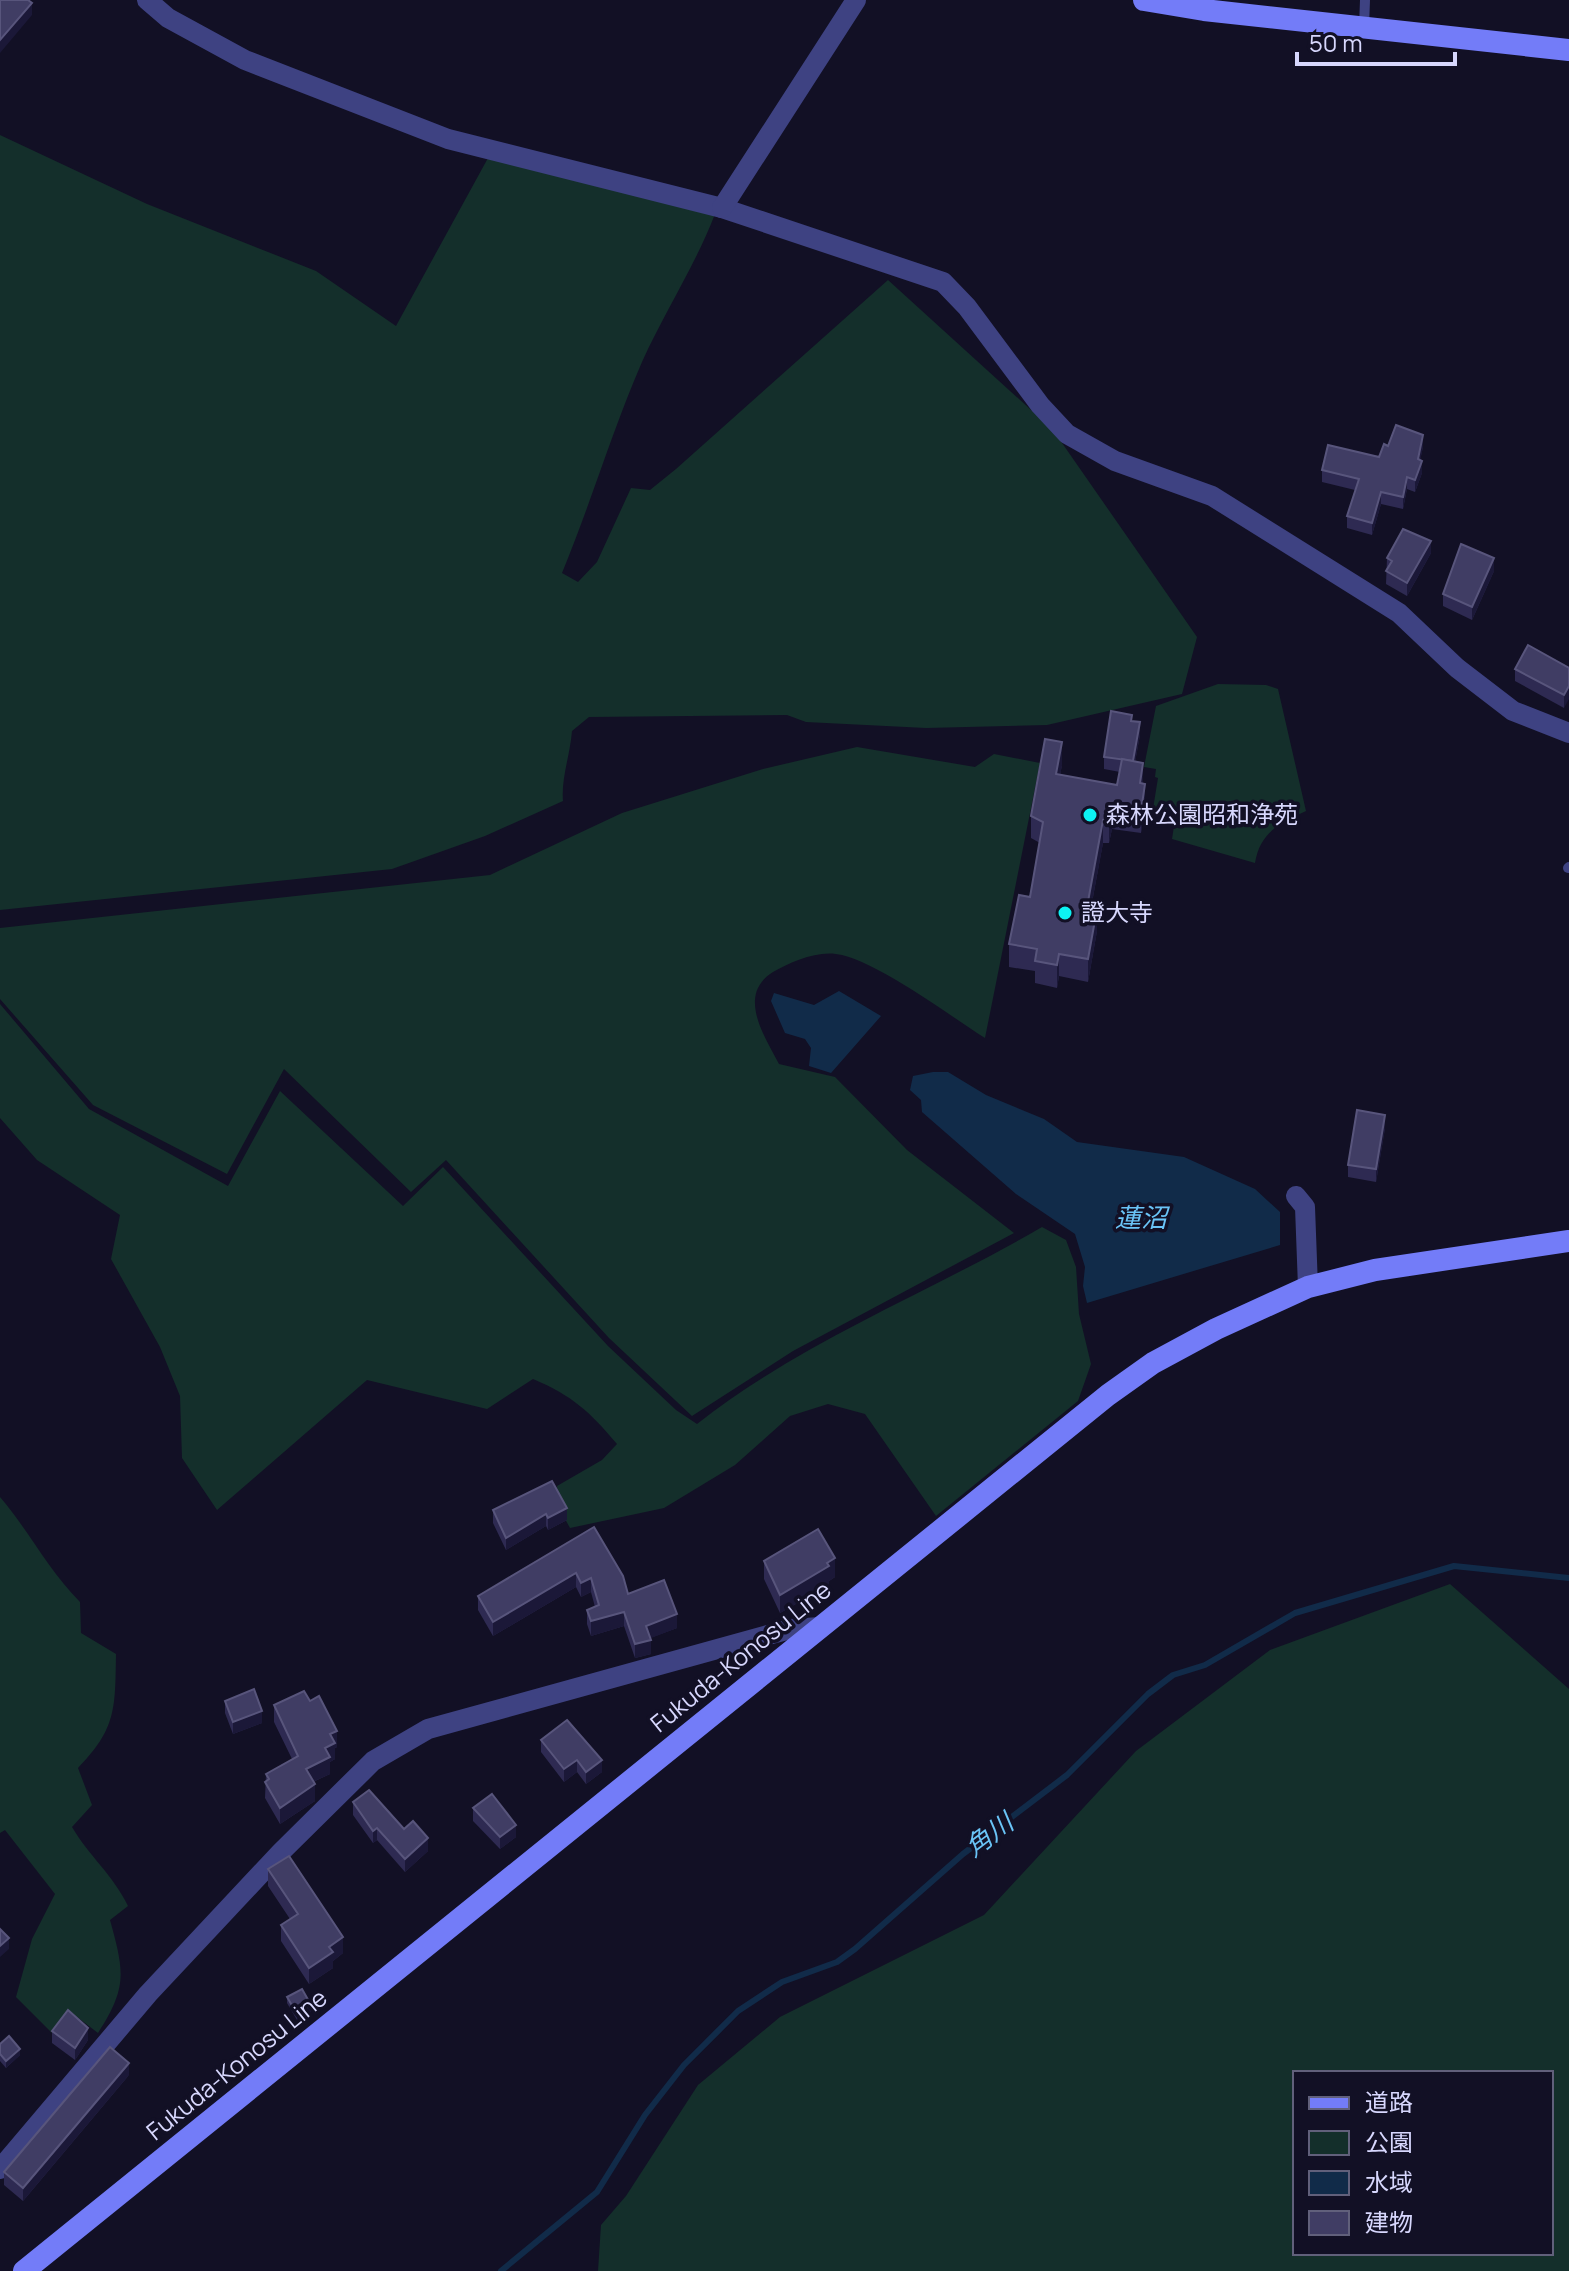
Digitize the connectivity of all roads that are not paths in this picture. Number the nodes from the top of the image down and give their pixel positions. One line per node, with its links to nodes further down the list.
1 (147, 0): 7 (street)
2 (856, 0): 7 (street)
3 (1144, 0): 5 (main road)
4 (1365, 0): 5 (lane)
5 (1364, 27): 6 (main road)
6 (1569, 50)
7 (722, 208): 8 (street)
8 (1569, 733)
9 (1296, 1196): 11 (street)
10 (1569, 1241): 11 (main road, Fukuda-Konosu Line)
11 (1308, 1287): 12 (main road, Fukuda-Konosu Line)
12 (820, 1627): 13 (street); 14 (main road, Fukuda-Konosu Line)
13 (0, 2169)
14 (24, 2271)

